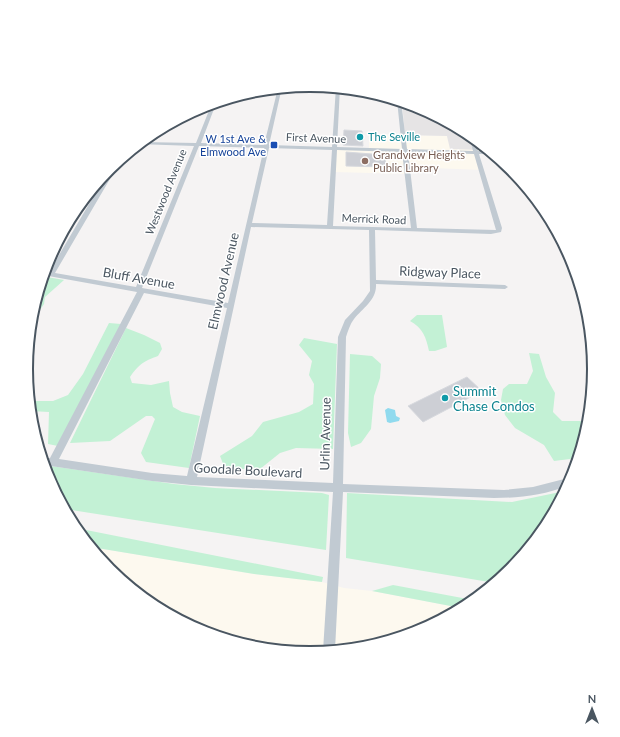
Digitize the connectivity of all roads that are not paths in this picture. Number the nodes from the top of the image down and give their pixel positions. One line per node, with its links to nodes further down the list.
1 (279, 93): 8 (street, Elmwood Avenue)
2 (338, 93): 9 (street)
3 (400, 106): 10 (street)
4 (212, 110): 6 (street, Westwood Avenue)
5 (149, 143): 6 (street, First Avenue)
6 (197, 145): 8 (street, First Avenue); 22 (street, Westwood Avenue)
7 (474, 145): 11 (street)
8 (267, 147): 9 (street, First Avenue); 14 (street, Elmwood Avenue)
9 (335, 148): 10 (street, First Avenue); 15 (street)
10 (405, 150): 11 (street, First Avenue); 17 (street)
11 (476, 152): 12 (street, First Avenue); 17 (street, Merrick Road)
12 (483, 152)
13 (101, 187): 18 (street)
14 (249, 225): 15 (street, Merrick Road); 23 (street, Elmwood Avenue)
15 (330, 227): 16 (street, Merrick Road)
16 (372, 229): 17 (street, Merrick Road); 20 (street, Urlin Avenue)
17 (414, 230)
18 (54, 261)
19 (50, 274): 22 (street, Bluff Avenue)
20 (374, 282): 21 (street, Ridgway Place); 28 (street, Urlin Avenue)
21 (506, 286)
22 (140, 290): 23 (street, Bluff Avenue); 25 (street, Westwood Avenue)
23 (230, 306): 26 (street, Elmwood Avenue)
24 (49, 462): 25 (street, Goodale Boulevard)
25 (53, 462): 26 (street, Goodale Boulevard)
26 (191, 481): 28 (street, Goodale Boulevard)
27 (562, 484): 28 (street, Goodale Boulevard)
28 (338, 488): 29 (street, Urlin Avenue)
29 (330, 645)

